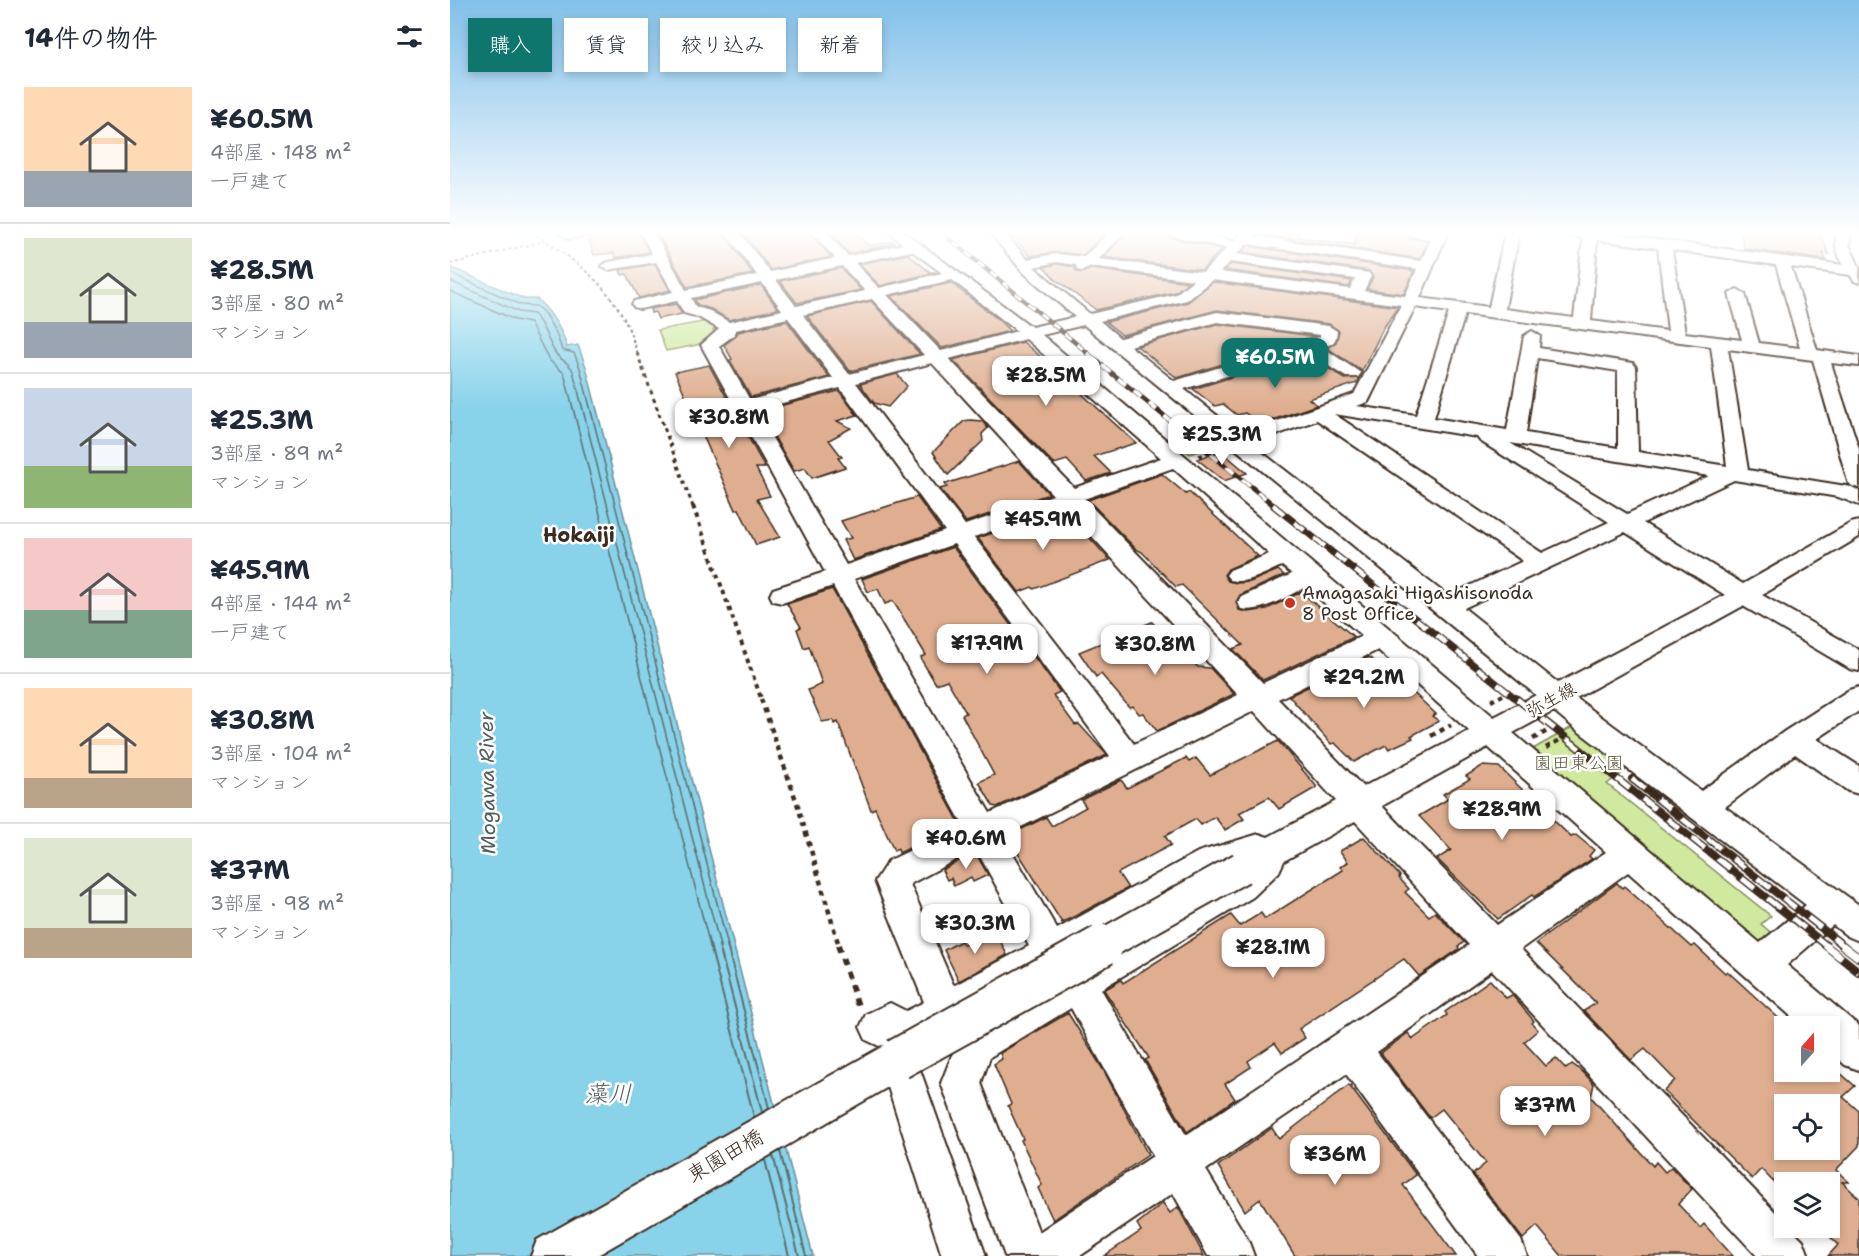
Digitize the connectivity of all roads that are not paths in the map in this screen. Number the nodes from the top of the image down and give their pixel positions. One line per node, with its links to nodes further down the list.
1 (679, 291): 19 (street)
2 (707, 291): 19 (street)
3 (776, 291): 23 (street)
4 (874, 291): 16 (street)
5 (886, 291): 16 (street)
6 (975, 291): 29 (street)
7 (1054, 291): 25 (street)
8 (1189, 291): 25 (street)
9 (1320, 291): 18 (street)
10 (1356, 291): 18 (street)
11 (1415, 291): 20 (street)
12 (1501, 291): 24 (street)
13 (1585, 291): 27 (street)
14 (1671, 291): 30 (street)
15 (1792, 291): 36 (street)
16 (876, 293): 23 (street); 38 (street)
17 (1737, 294): 34 (street)
18 (1354, 295): 20 (street)
19 (682, 296): 21 (street); 28 (street)
20 (1410, 302): 22 (street); 45 (street)
21 (640, 304)
22 (1458, 309): 24 (street); 46 (street)
23 (792, 312): 28 (street); 42 (street)
24 (1496, 314): 26 (street)
25 (1087, 319): 29 (street); 32 (street)
26 (1535, 319): 27 (street); 35 (street)
27 (1582, 325): 30 (street)
28 (727, 327): 44 (street)
29 (1029, 333): 38 (street); 51 (street)
30 (1677, 337): 31 (street)
31 (1719, 343): 34 (street); 52 (street)
32 (1117, 344): 33 (street); 43 (street)
33 (1308, 346): 37 (street); 41 (street)
34 (1752, 347): 36 (street)
35 (1529, 352): 48 (street); 50 (street)
36 (1815, 355): 39 (street); 53 (street)
37 (1275, 356): 40 (street); 43 (street)
38 (935, 357): 42 (street); 54 (street)
39 (1859, 361)
40 (1292, 367)
41 (1352, 373)
42 (844, 381): 44 (street); 57 (street)
43 (1170, 388): 49 (street)
44 (744, 407): 60 (street)
45 (1329, 410): 46 (street); 49 (street); 59 (street)
46 (1424, 421): 47 (street)
47 (1477, 430): 48 (street); 55 (street)
48 (1516, 437): 50 (street)
49 (1232, 444): 66 (street)
50 (1628, 454): 52 (street)
51 (1187, 458): 54 (street); 58 (street)
52 (1736, 472): 53 (street); 55 (street)
53 (1858, 493)
54 (1069, 497): 57 (street); 71 (street)
55 (1625, 522): 59 (street); 64 (street)
56 (1859, 528): 64 (street, 弥生線)
57 (961, 534): 60 (street); 74 (street)
58 (1285, 556): 61 (street); 62 (street)
59 (1540, 562): 66 (street)
60 (841, 575): 63 (street); 78 (street)
61 (1238, 575)
62 (1309, 576): 65 (street); 67 (street)
63 (782, 595)
64 (1743, 595): 68 (street); 69 (street, 弥生線)
65 (1250, 603)
66 (1446, 607): 69 (street)
67 (1380, 638): 71 (street); 72 (street)
68 (1859, 662)
69 (1556, 697): 72 (street, 弥生線); 77 (street)
70 (1859, 697): 73 (street)
71 (1259, 699): 74 (street); 76 (street)
72 (1491, 732): 76 (street, 弥生線); 80 (street)
73 (1795, 739): 75 (street); 77 (street)
74 (1129, 759): 78 (street)
75 (1859, 782)
76 (1358, 804): 79 (street, 弥生線); 84 (street)
77 (1702, 807): 82 (street)
78 (984, 831): 85 (street); 88 (street)
79 (1294, 838): 81 (street, 弥生線); 85 (street); 87 (street)
80 (1630, 853): 84 (street); 86 (street)
81 (1241, 868): 89 (street, 東園田橋, bridge)
82 (1832, 905): 83 (street); 86 (street)
83 (1859, 925)
84 (1494, 946): 91 (street); 100 (street)
85 (1054, 950): 87 (street); 88 (street)
86 (1760, 965): 92 (street)
87 (1077, 984): 90 (street); 93 (street)
88 (956, 1004): 89 (street); 90 (street)
89 (880, 1035): 94 (street, 東園田橋); 95 (street)
90 (975, 1044): 96 (street)
91 (1350, 1048): 93 (street); 99 (street)
92 (1859, 1051)
93 (1177, 1163): 97 (street); 98 (street)
94 (553, 1256)
95 (964, 1256)
96 (1027, 1256)
97 (1042, 1256)
98 (1232, 1256)
99 (1505, 1256)
100 (1787, 1256)

